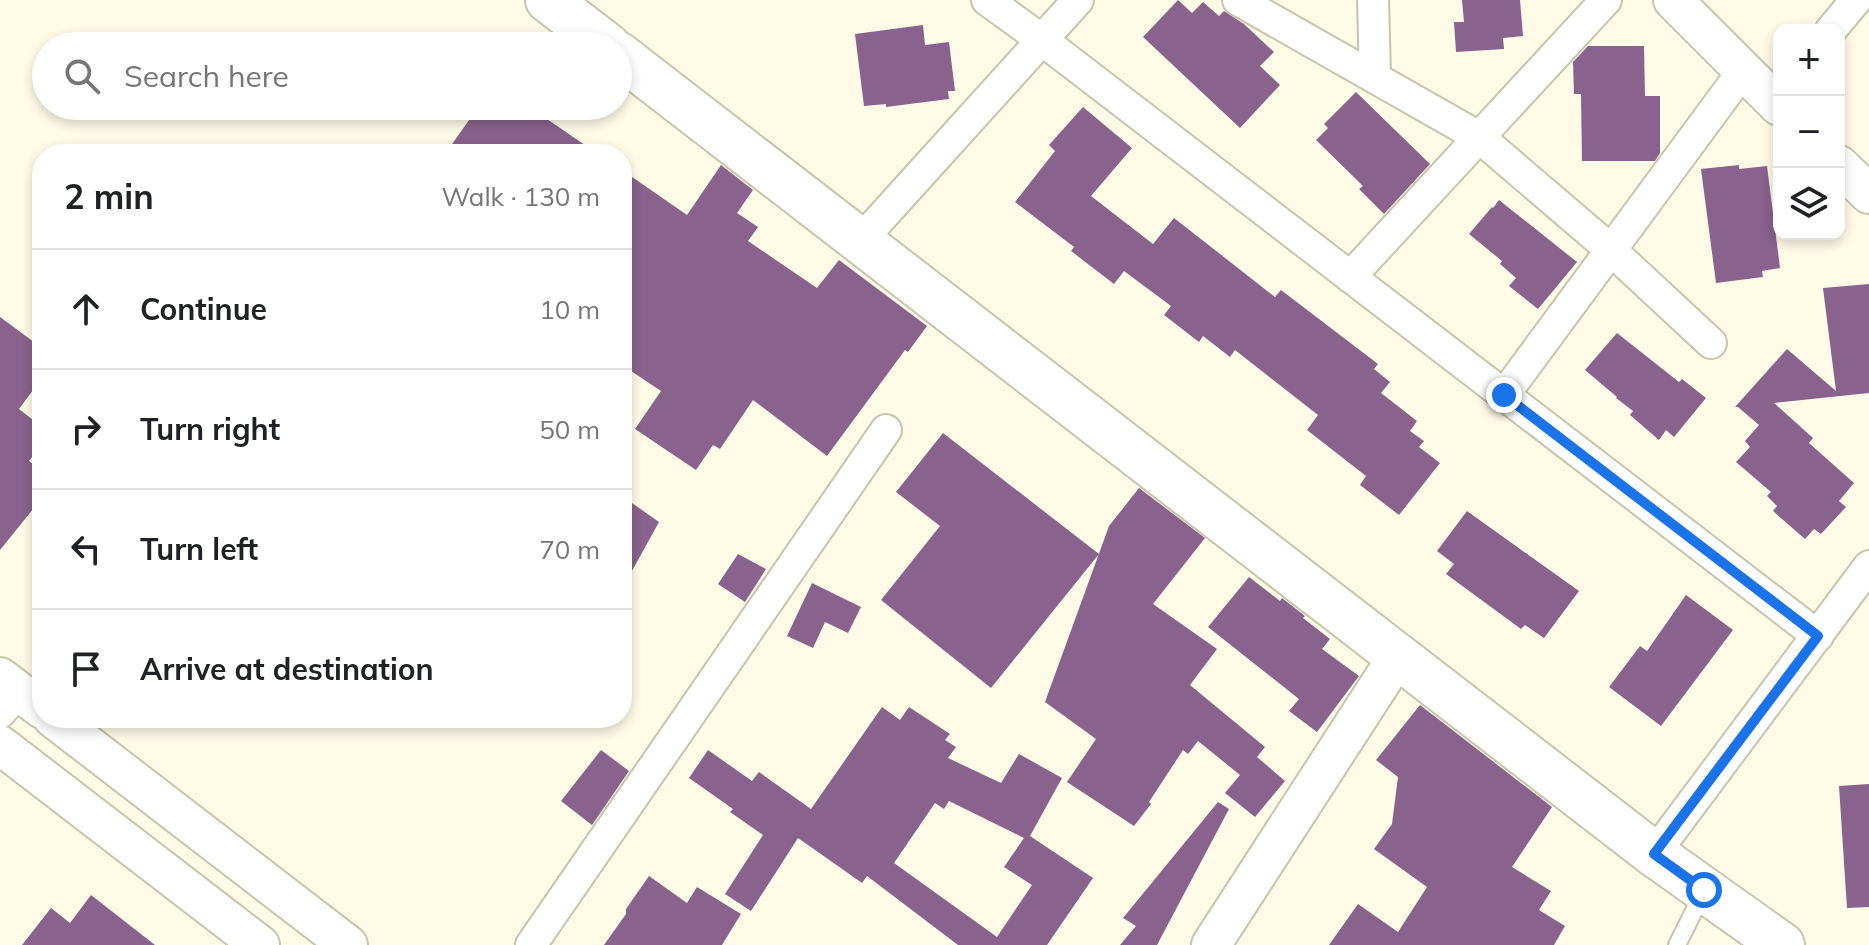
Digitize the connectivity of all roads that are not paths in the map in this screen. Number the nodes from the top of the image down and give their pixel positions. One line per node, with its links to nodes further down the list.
1 (548, 0): 10 (main road)
2 (987, 0): 11 (street)
3 (1078, 0): 11 (street)
4 (1238, 0): 14 (street)
5 (1373, 0): 14 (street)
6 (1606, 0): 16 (street)
7 (1673, 0): 13 (street)
8 (1856, 0): 9 (street)
9 (1836, 24)
10 (590, 32)
11 (1042, 40): 19 (street); 21 (street)
12 (632, 65): 19 (main road)
13 (1743, 71): 15 (street); 20 (street)
14 (1375, 77): 16 (street)
15 (1773, 96)
16 (1479, 137): 20 (street); 21 (street)
17 (1842, 168): 18 (street)
18 (1869, 194)
19 (861, 240): 27 (main road)
20 (1611, 250): 22 (street); 23 (street)
21 (1350, 277): 23 (street)
22 (1711, 343)
23 (1504, 395): 26 (street)
24 (886, 430): 35 (street)
25 (1869, 566): 26 (street)
26 (1818, 636): 30 (street)
27 (1398, 656): 30 (main road); 36 (street)
28 (66, 728): 31 (street)
29 (0, 745): 33 (street)
30 (1654, 854): 32 (main road)
31 (260, 877): 33 (street); 34 (street)
32 (1704, 890): 37 (lane); 38 (main road)
33 (246, 934)
34 (348, 945)
35 (531, 945)
36 (1211, 945)
37 (1677, 945)
38 (1782, 945)

